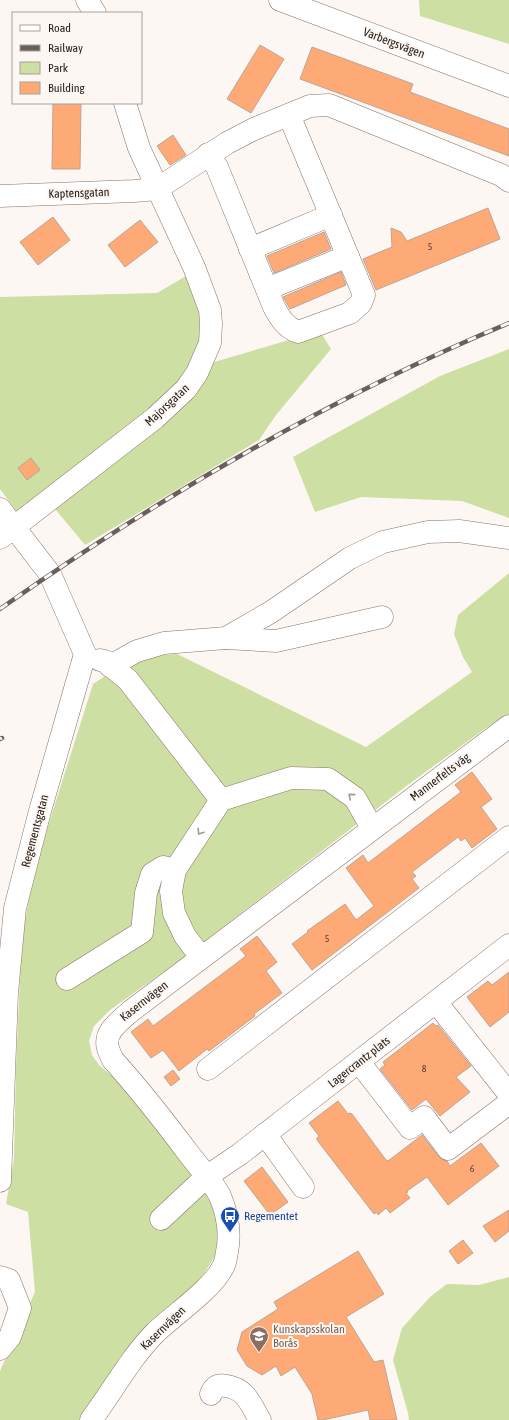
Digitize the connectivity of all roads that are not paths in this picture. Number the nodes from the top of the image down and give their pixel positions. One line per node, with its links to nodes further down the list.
1 (87, 0): 3 (street)
2 (280, 0): 4 (street, Varbergsvägen)
3 (93, 12)
4 (509, 86)
5 (125, 104): 9 (street, Majorsgatan)
6 (289, 115): 7 (street); 8 (street); 11 (street)
7 (208, 154): 9 (street); 12 (street)
8 (509, 181)
9 (157, 189): 10 (street, Kaptensgatan); 16 (street, Majorsgatan)
10 (0, 196)
11 (331, 215): 12 (street); 13 (street)
12 (250, 249): 14 (street)
13 (348, 256): 14 (street); 14 (street)
14 (267, 289)
15 (0, 509): 16 (street)
16 (7, 533): 20 (street)
17 (509, 538): 19 (street)
18 (382, 617): 19 (street)
19 (226, 638): 21 (street)
20 (85, 654): 21 (street); 37 (street, Regementsgatan)
21 (110, 666): 23 (street)
22 (509, 726): 24 (street, Mannerfelts väg)
23 (221, 800): 24 (street, one-way to 23); 26 (street, one-way to 26)
24 (372, 828): 28 (street, Mannerfelts väg)
25 (509, 837): 32 (street)
26 (175, 870): 28 (street); 29 (street)
27 (509, 945): 30 (street, Lagercrantz plats)
28 (202, 957): 36 (street, Kasernvägen)
29 (67, 979)
30 (436, 1002): 31 (street, Lagercrantz plats); 33 (street)
31 (359, 1062): 34 (street); 35 (street, Lagercrantz plats)
32 (208, 1069)
33 (509, 1094)
34 (509, 1103)
35 (266, 1134): 36 (street, Lagercrantz plats); 38 (street)
36 (206, 1177): 39 (street, Lagercrantz plats); 43 (street, Kasernvägen)
37 (0, 1181)
38 (304, 1187)
39 (160, 1219)
40 (0, 1277): 41 (street)
41 (0, 1349)
42 (211, 1394): 44 (street)
43 (91, 1420)
44 (260, 1420)

